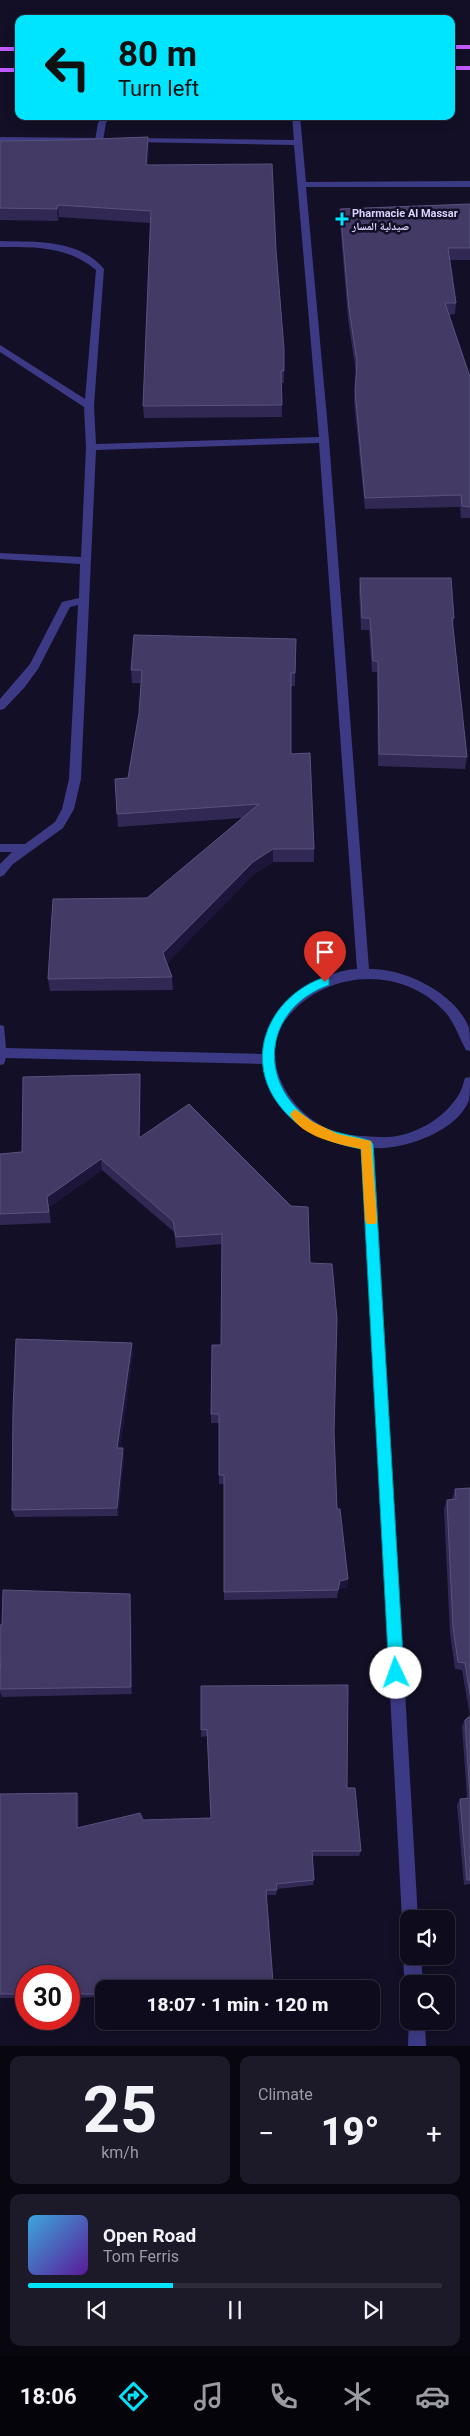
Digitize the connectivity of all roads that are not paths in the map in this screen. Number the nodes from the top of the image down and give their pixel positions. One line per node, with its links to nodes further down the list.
1 (455, 47): 2 (main road)
2 (470, 47)
3 (0, 49): 4 (main road)
4 (15, 49)
5 (455, 68): 6 (main road)
6 (470, 68)
7 (0, 70): 8 (main road)
8 (15, 70)
9 (104, 120): 12 (street)
10 (296, 120): 15 (street)
11 (0, 139): 12 (street)
12 (99, 140): 13 (street)
13 (108, 140)
14 (118, 140): 15 (street)
15 (299, 143): 17 (street)
16 (470, 184): 17 (street)
17 (303, 185): 21 (street)
18 (0, 244): 20 (street)
19 (0, 348): 20 (street)
20 (89, 406): 22 (street)
21 (324, 440): 22 (street); 30 (street)
22 (91, 447): 24 (street)
23 (0, 556): 24 (street)
24 (87, 561): 25 (street)
25 (84, 601): 26 (street); 28 (street)
26 (0, 706)
27 (0, 848): 28 (street)
28 (27, 848): 29 (street)
29 (0, 872)
30 (363, 973): 32 (street); 34 (street)
31 (0, 1030): 33 (street)
32 (470, 1046)
33 (0, 1053): 34 (street); 35 (street)
34 (268, 1059): 37 (street)
35 (0, 1060)
36 (470, 1082): 37 (street)
37 (367, 1144): 38 (street)
38 (410, 1910)
39 (416, 2030): 40 (street)
40 (417, 2046)

